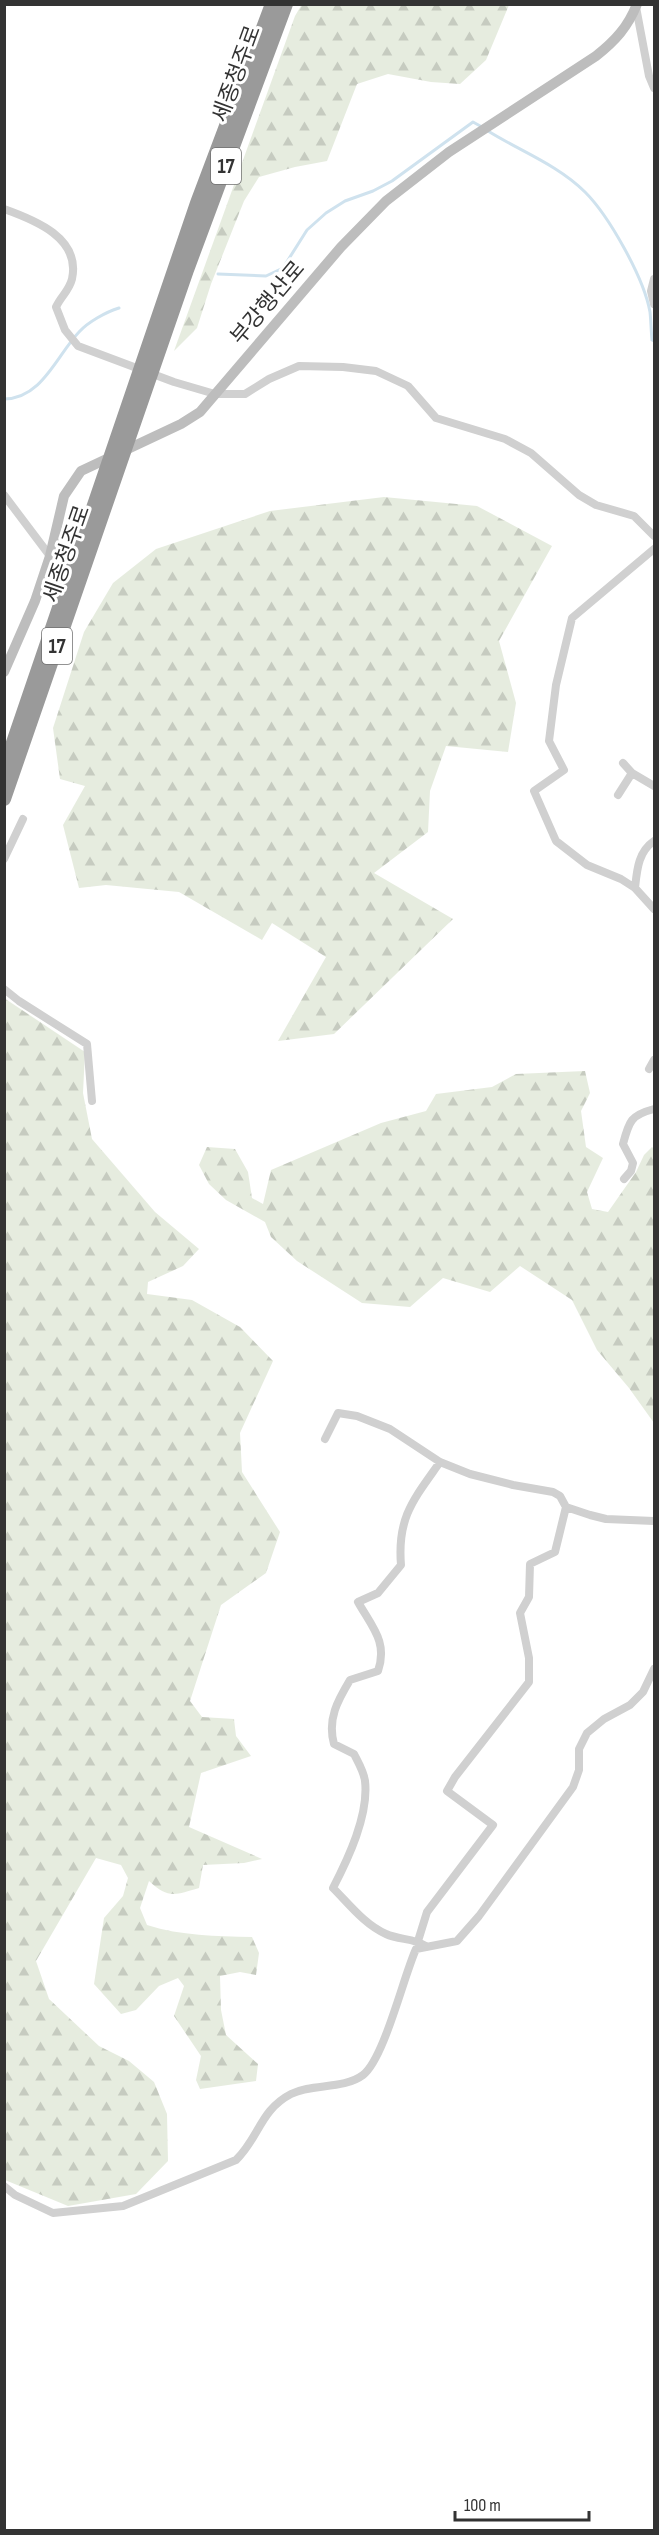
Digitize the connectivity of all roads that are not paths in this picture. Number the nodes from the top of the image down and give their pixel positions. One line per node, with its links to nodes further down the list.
1 (273, 4): 8 (highway, 세종청주로 / 17)
2 (285, 4): 8 (highway, 세종청주로 / 17)
3 (636, 6): 4 (street); 9 (street, 부강행산로)
4 (654, 88)
5 (4, 209): 9 (street)
6 (654, 279): 7 (street)
7 (654, 304)
8 (161, 324): 10 (highway, 17)
9 (215, 394): 12 (street); 14 (street, 부강행산로)
10 (103, 494): 17 (highway, 세종청주로 / 17); 21 (highway, 세종청주로 / 17)
11 (4, 495): 14 (street)
12 (654, 536)
13 (654, 549): 25 (street)
14 (50, 556): 15 (street, 부강행산로)
15 (4, 672)
16 (623, 763): 18 (street)
17 (4, 769)
18 (632, 773): 19 (street); 20 (street)
19 (654, 786)
20 (618, 795)
21 (4, 799)
22 (23, 819): 24 (street)
23 (654, 842): 25 (street)
24 (4, 859)
25 (635, 888): 26 (street)
26 (654, 909)
27 (4, 989): 30 (street)
28 (654, 1060): 29 (street)
29 (649, 1069)
30 (92, 1101)
31 (654, 1109): 32 (street)
32 (624, 1179)
33 (325, 1439): 34 (street)
34 (440, 1461): 35 (street); 38 (street)
35 (566, 1507): 36 (street); 38 (street)
36 (654, 1521)
37 (654, 1669): 39 (street)
38 (418, 1941): 39 (street)
39 (426, 1946): 40 (street)
40 (4, 2186)

